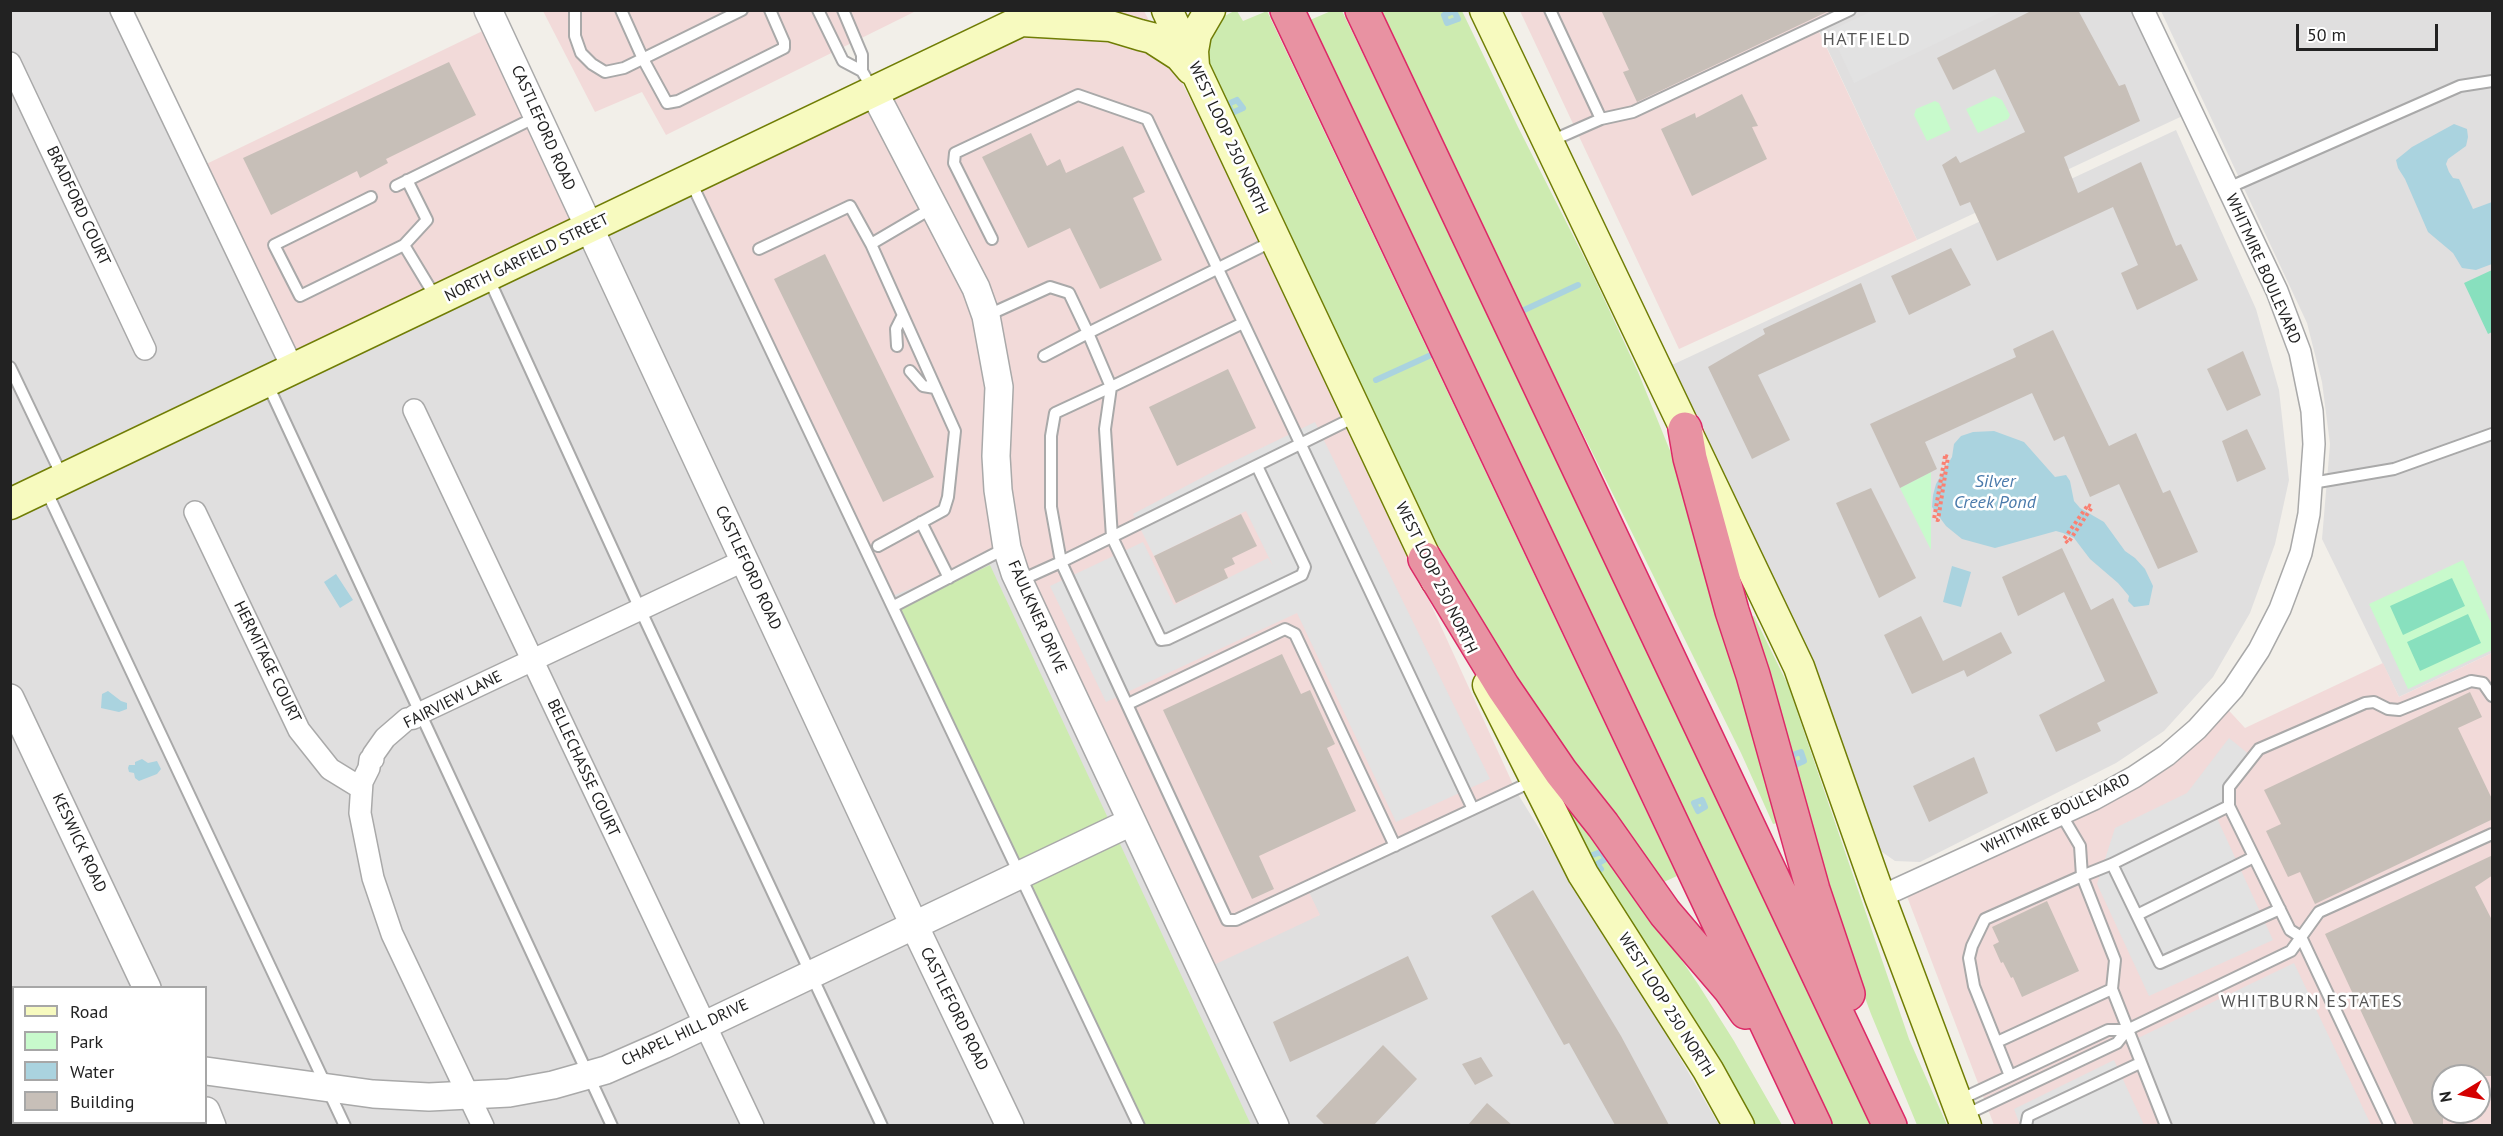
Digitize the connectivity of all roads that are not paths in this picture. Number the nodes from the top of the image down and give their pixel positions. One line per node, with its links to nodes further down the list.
1 (121, 10): 49 (street)
2 (488, 10): 23 (street, CASTLEFORD ROAD)
3 (575, 10): 18 (lane)
4 (621, 10): 18 (lane)
5 (742, 10): 18 (lane)
6 (770, 10): 18 (lane)
7 (818, 10): 21 (lane)
8 (843, 10): 21 (lane)
9 (1167, 10): 20 (main road, WEST LOOP 250 NORTH)
10 (1210, 10): 20 (main road)
11 (1362, 10): 121 (highway)
12 (1485, 10): 25 (main road)
13 (1551, 10): 24 (lane)
14 (1850, 10): 24 (lane)
15 (2144, 10): 29 (street, WHITMIRE BOULEVARD)
16 (1033, 16): 20 (main road); 21 (main road, NORTH GARFIELD STREET)
17 (1291, 19): 120 (highway)
18 (643, 59)
19 (10, 63): 46 (street, BRADFORD COURT)
20 (1197, 73): 34 (main road, WEST LOOP 250 NORTH)
21 (868, 81): 26 (main road, NORTH GARFIELD STREET); 31 (street, FAULKNER DRIVE)
22 (2493, 81): 29 (lane)
23 (539, 116): 27 (lane); 32 (street, CASTLEFORD ROAD)
24 (1601, 119): 25 (lane)
25 (1548, 142): 56 (main road)
26 (690, 179): 32 (main road, NORTH GARFIELD STREET); 73 (lane)
27 (407, 180): 28 (lane); 36 (lane)
28 (396, 186)
29 (2228, 188): 61 (street, WHITMIRE BOULEVARD)
30 (371, 197): 36 (lane)
31 (934, 207): 35 (lane); 42 (street, FAULKNER DRIVE)
32 (588, 229): 39 (main road, NORTH GARFIELD STREET); 69 (street, CASTLEFORD ROAD)
33 (992, 239): 38 (lane)
34 (1275, 240): 38 (lane); 55 (main road, WEST LOOP 250 NORTH)
35 (871, 244): 37 (lane); 41 (lane)
36 (404, 245): 40 (lane)
37 (759, 249)
38 (1217, 269): 43 (lane); 44 (lane)
39 (488, 277): 40 (main road, NORTH GARFIELD STREET); 74 (lane)
40 (437, 301): 49 (main road, NORTH GARFIELD STREET)
41 (903, 315): 45 (lane); 53 (lane)
42 (986, 316): 44 (lane); 67 (street, FAULKNER DRIVE)
43 (1243, 323): 52 (lane); 58 (lane)
44 (1088, 333): 47 (lane); 52 (lane)
45 (897, 345)
46 (146, 349)
47 (1044, 356)
48 (10, 367): 60 (lane)
49 (293, 369): 51 (main road, NORTH GARFIELD STREET)
50 (910, 371): 53 (lane)
51 (267, 382): 60 (main road, NORTH GARFIELD STREET); 79 (lane)
52 (1111, 387): 65 (lane); 70 (lane)
53 (935, 388): 64 (lane)
54 (414, 410): 75 (street, BELLECHASSE COURT)
55 (1358, 416): 58 (lane); 68 (main road, WEST LOOP 250 NORTH)
56 (1685, 429): 93 (main road); 122 (highway)
57 (2493, 434): 61 (lane)
58 (1301, 444): 59 (lane); 84 (lane)
59 (1257, 466): 65 (lane); 65 (lane)
60 (54, 483): 62 (main road, NORTH GARFIELD STREET); 108 (lane)
61 (2312, 483): 85 (street, WHITMIRE BOULEVARD)
62 (10, 504)
63 (195, 512): 82 (street, HERMITAGE COURT)
64 (921, 522): 66 (lane); 71 (lane)
65 (1112, 537): 70 (lane)
66 (878, 546)
67 (1007, 548): 71 (lane); 72 (street, FAULKNER DRIVE)
68 (1425, 559): 81 (main road, WEST LOOP 250 NORTH); 120 (highway)
69 (745, 560): 74 (street, FAIRVIEW LANE); 96 (street, CASTLEFORD ROAD)
70 (1060, 562): 72 (lane); 78 (lane)
71 (949, 578): 73 (lane)
72 (1018, 582): 86 (street, FAULKNER DRIVE)
73 (894, 606): 91 (lane)
74 (640, 609): 75 (street, FAIRVIEW LANE); 98 (lane)
75 (532, 660): 79 (street, FAIRVIEW LANE); 101 (street, BELLECHASSE COURT)
76 (2493, 696): 83 (lane)
77 (10, 698): 80 (street, KESWICK ROAD)
78 (1128, 704): 88 (lane); 88 (lane)
79 (422, 712): 82 (street, FAIRVIEW LANE); 106 (lane)
80 (16, 725): 99 (street, KESWICK ROAD)
81 (1536, 780): 84 (lane); 119 (main road, WEST LOOP 250 NORTH)
82 (361, 788): 109 (street, FAIRVIEW LANE)
83 (2229, 806): 89 (lane); 90 (lane)
84 (1473, 809): 88 (lane)
85 (2061, 814): 92 (lane); 93 (street, WHITMIRE BOULEVARD)
86 (1131, 822): 91 (street, CHAPEL HILL DRIVE); 118 (street, FAULKNER DRIVE)
87 (2493, 834): 97 (lane)
88 (1395, 846)
89 (2254, 857): 94 (lane); 95 (lane)
90 (2112, 864): 92 (lane); 95 (lane)
91 (1020, 874): 96 (street, CHAPEL HILL DRIVE); 117 (lane)
92 (2082, 876): 100 (lane); 103 (lane)
93 (1880, 897): 110 (main road)
94 (2280, 909): 95 (lane); 97 (lane)
95 (2137, 915)
96 (914, 925): 98 (street, CHAPEL HILL DRIVE); 116 (street, CASTLEFORD ROAD)
97 (2301, 937): 102 (lane); 125 (lane)
98 (812, 974): 101 (street, CHAPEL HILL DRIVE); 115 (lane)
99 (146, 986)
100 (2112, 989): 102 (lane); 103 (lane)
101 (705, 1025): 106 (street, CHAPEL HILL DRIVE); 114 (street, BELLECHASSE COURT)
102 (2127, 1030): 104 (lane); 107 (lane); 110 (lane)
103 (1997, 1042): 107 (lane)
104 (2140, 1063): 123 (lane); 124 (lane)
105 (207, 1071): 108 (street, CHAPEL HILL DRIVE)
106 (588, 1075): 109 (street, CHAPEL HILL DRIVE); 113 (lane)
107 (2010, 1076): 110 (lane)
108 (327, 1087): 109 (street, CHAPEL HILL DRIVE); 111 (lane)
109 (469, 1096): 112 (street, FAIRVIEW LANE)
110 (1962, 1114)
111 (345, 1125)
112 (483, 1125)
113 (612, 1125)
114 (753, 1125)
115 (882, 1125)
116 (1010, 1125)
117 (1139, 1125)
118 (1275, 1125)
119 (1739, 1125)
120 (1815, 1125)
121 (1890, 1125)
122 (1896, 1125)
123 (2026, 1125)
124 (2166, 1125)
125 (2390, 1125)

